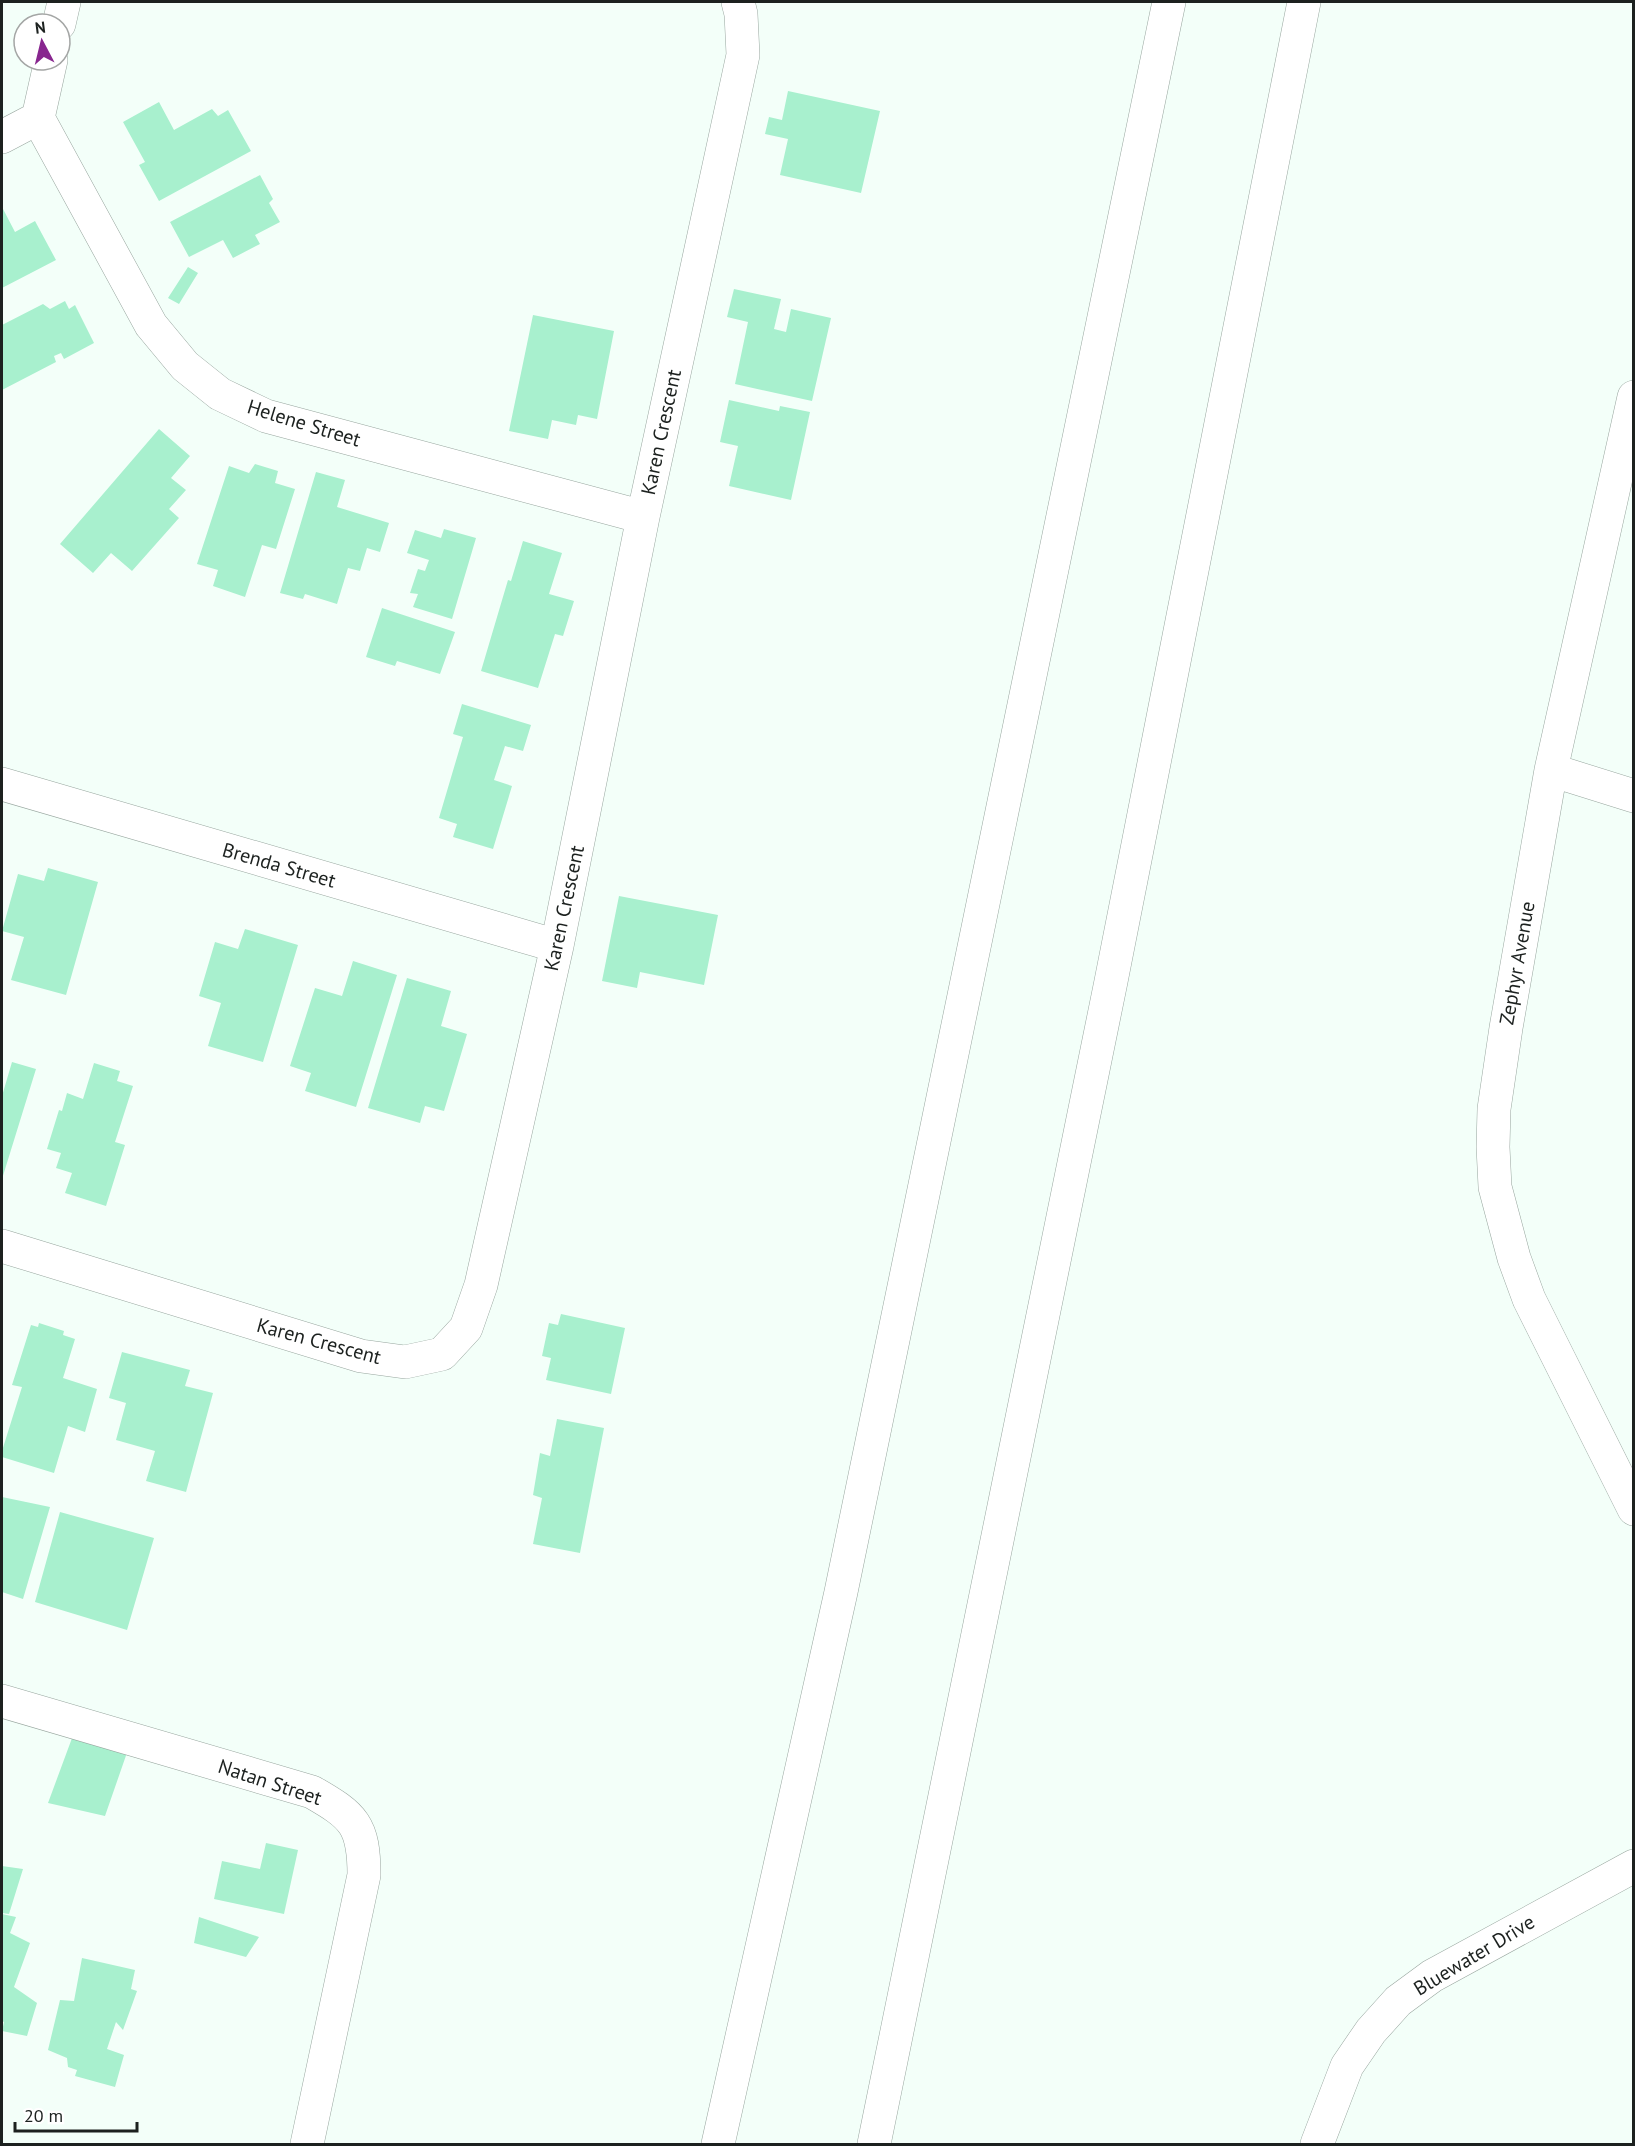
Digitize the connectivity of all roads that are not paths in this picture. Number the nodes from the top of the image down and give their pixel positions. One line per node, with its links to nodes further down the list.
1 (738, 2): 8 (main road, Karen Crescent)
2 (1169, 2): 18 (main road)
3 (1304, 2): 19 (main road)
4 (48, 72): 5 (main road)
5 (38, 118): 6 (main road); 8 (main road, Helene Street)
6 (2, 137)
7 (1634, 397): 9 (main road, Zephyr Avenue)
8 (643, 517): 12 (main road, Karen Crescent)
9 (1551, 770): 11 (main road); 14 (main road, Zephyr Avenue)
10 (2, 783): 12 (main road, Brenda Street)
11 (1634, 796)
12 (557, 946): 13 (main road, Karen Crescent)
13 (2, 1246)
14 (1634, 1509)
15 (2, 1701): 17 (main road, Natan Street)
16 (1634, 1866): 20 (main road, Bluewater Drive)
17 (307, 2145)
18 (718, 2145)
19 (874, 2145)
20 (1317, 2145)

